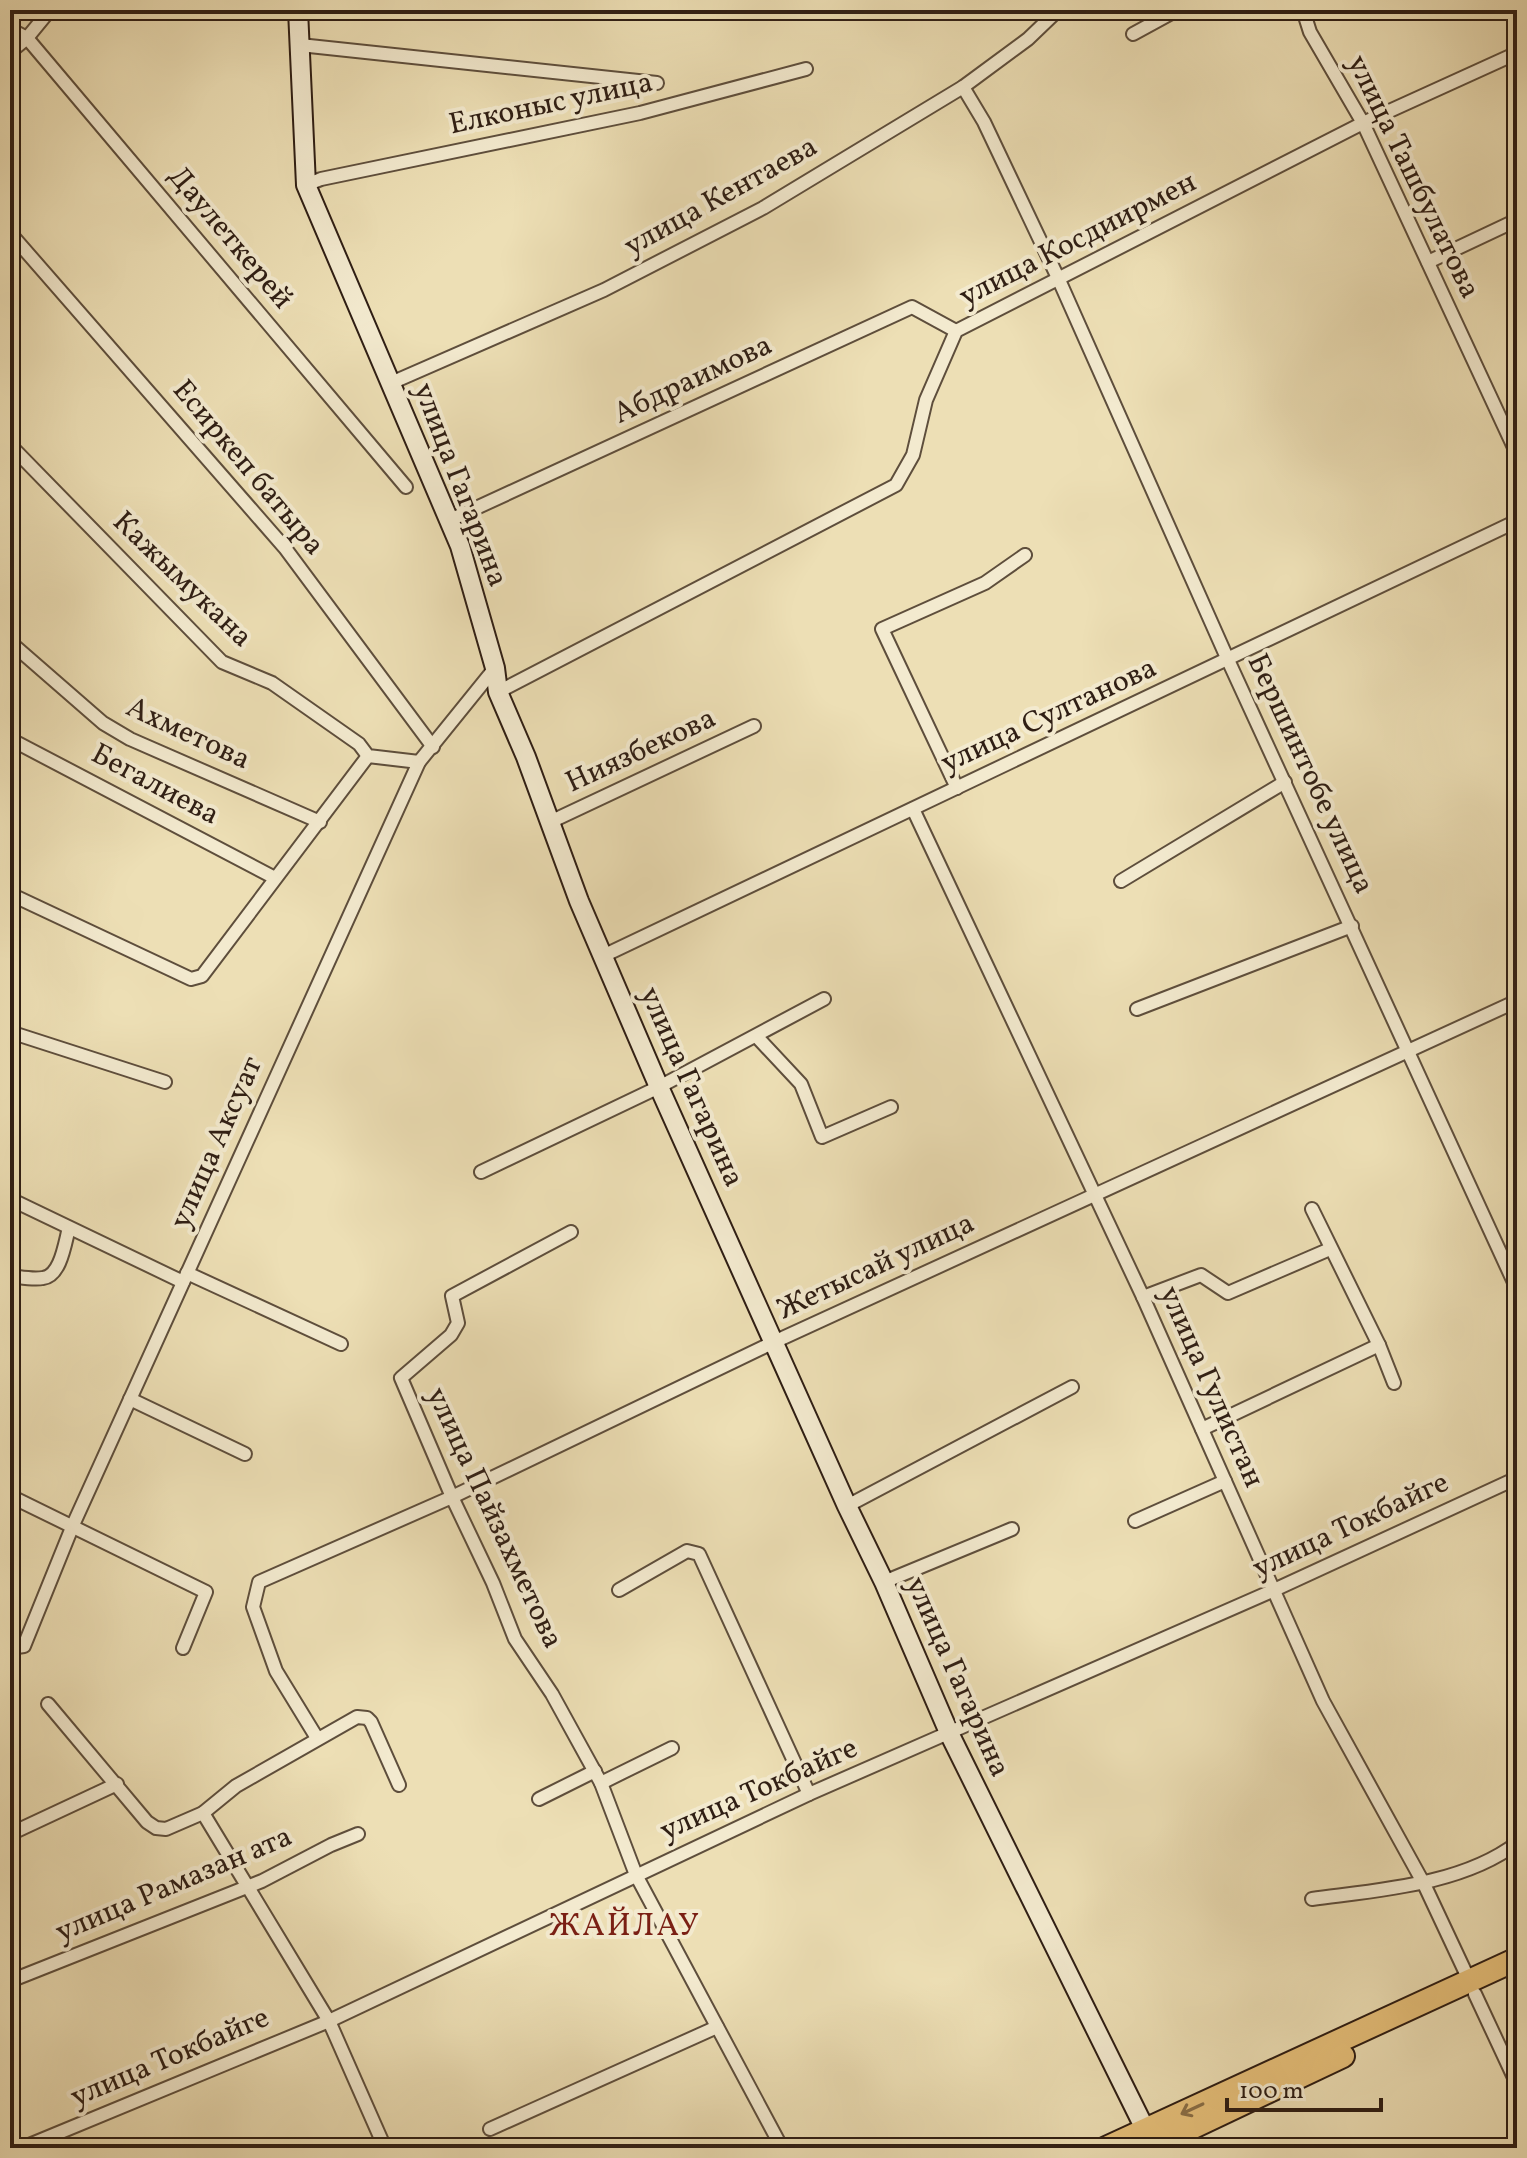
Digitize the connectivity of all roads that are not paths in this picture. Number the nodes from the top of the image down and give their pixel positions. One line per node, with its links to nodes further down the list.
1 (50, 10): 8 (street)
2 (298, 10): 9 (main road, улица Гагарина)
3 (1177, 10): 7 (street)
4 (1303, 10): 15 (street, улица Ташбулатова)
5 (1053, 15): 14 (street, улица Кентаева)
6 (10, 29): 8 (street, Даулеткерей)
7 (1133, 34)
8 (27, 38): 10 (street); 25 (street, Даулеткерей)
9 (300, 45): 13 (street); 16 (main road, улица Гагарина)
10 (10, 52)
11 (1517, 53): 15 (street, улица Косдиирмен)
12 (806, 69): 16 (street, Елконыс улица)
13 (657, 83)
14 (963, 87): 20 (street, Бершинтобе улица); 22 (street, улица Кентаева)
15 (1363, 123): 19 (street, улица Ташбулатова); 20 (street, улица Косдиирмен)
16 (306, 185): 22 (main road, улица Гагарина)
17 (1517, 220): 19 (street)
18 (10, 233): 35 (street, Есиркеп батыра)
19 (1428, 262): 24 (street, улица Ташбулатова)
20 (1059, 280): 21 (street, улица Косдиирмен); 30 (street, Бершинтобе улица)
21 (956, 331): 26 (street, Абдраимова); 32 (street, улица Косдиирмен)
22 (391, 383): 26 (main road, улица Гагарина)
23 (10, 445): 36 (street, Кажымукана)
24 (1517, 454)
25 (406, 487)
26 (450, 520): 31 (main road, улица Гагарина)
27 (1517, 521): 30 (street, улица Султанова)
28 (1025, 555): 39 (street)
29 (10, 642): 41 (street, Ахметова)
30 (1228, 660): 38 (street, Бершинтобе улица); 39 (street, улица Султанова)
31 (495, 668): 32 (main road, улица Гагарина); 35 (street, улица Аксуат)
32 (498, 692): 42 (main road, улица Гагарина)
33 (754, 726): 42 (street, Ниязбекова)
34 (10, 739): 43 (street, Бегалиева)
35 (433, 747): 37 (street, улица Аксуат)
36 (368, 756): 37 (street); 41 (street)
37 (419, 762): 65 (street, улица Аксуат)
38 (1285, 782): 44 (street); 46 (street, Бершинтобе улица)
39 (957, 788): 40 (street, улица Султанова)
40 (913, 809): 47 (street, улица Султанова); 58 (street, улица Гулистан)
41 (320, 822): 43 (street)
42 (550, 822): 47 (main road, улица Гагарина)
43 (275, 878): 45 (street)
44 (1121, 881)
45 (10, 894)
46 (1352, 926): 50 (street); 53 (street, Бершинтобе улица)
47 (603, 956): 55 (main road, улица Гагарина)
48 (824, 999): 52 (street)
49 (1517, 1001): 53 (street, Жетысай улица)
50 (1137, 1009)
51 (10, 1032): 54 (street)
52 (757, 1037): 55 (street); 56 (street)
53 (1410, 1052): 58 (street, Жетысай улица); 66 (street, Бершинтобе улица)
54 (165, 1082)
55 (659, 1087): 57 (street); 68 (main road, улица Гагарина)
56 (891, 1107)
57 (481, 1172)
58 (1093, 1195): 67 (street, улица Гулистан); 68 (street, Жетысай улица)
59 (10, 1199): 61 (street)
60 (1312, 1209): 63 (street)
61 (69, 1228): 64 (street); 65 (street)
62 (571, 1232): 79 (street, улица Пайзахметова)
63 (1330, 1249): 67 (street); 70 (street)
64 (10, 1276)
65 (185, 1278): 69 (street); 73 (street, улица Аксуат)
66 (1517, 1289)
67 (1143, 1297): 74 (street, улица Гулистан)
68 (774, 1342): 79 (street, Жетысай улица); 80 (main road, улица Гагарина)
69 (341, 1344)
70 (1379, 1345): 71 (street); 74 (street)
71 (1394, 1383)
72 (1072, 1387): 80 (street)
73 (130, 1399): 75 (street); 82 (street, улица Аксуат)
74 (1202, 1429): 77 (street, улица Гулистан)
75 (245, 1454)
76 (1517, 1478): 86 (street, улица Токбайге)
77 (1225, 1481): 81 (street); 86 (street, улица Гулистан)
78 (10, 1496): 82 (street)
79 (452, 1497): 91 (street, Жетысай улица); 93 (street, улица Пайзахметова)
80 (847, 1506): 84 (main road, улица Гагарина)
81 (1135, 1521)
82 (73, 1525): 87 (street, улица Аксуат); 88 (street)
83 (1012, 1529): 84 (street)
84 (884, 1582): 90 (main road, улица Гагарина)
85 (619, 1590): 96 (street)
86 (1272, 1591): 90 (street, улица Токбайге); 103 (street, улица Гулистан)
87 (10, 1648)
88 (183, 1648)
89 (48, 1704): 94 (street)
90 (950, 1735): 96 (street, улица Токбайге); 114 (main road, улица Гагарина)
91 (317, 1738): 95 (street); 98 (street)
92 (672, 1748): 93 (street)
93 (598, 1777): 97 (street); 102 (street, улица Пайзахметова)
94 (117, 1784): 98 (street); 99 (street)
95 (399, 1785)
96 (809, 1794): 102 (street, улица Токбайге)
97 (539, 1799)
98 (203, 1813): 104 (street)
99 (10, 1834)
100 (358, 1834): 104 (street, улица Рамазан ата)
101 (1517, 1843): 103 (street)
102 (636, 1875): 110 (street, улица Токбайге); 111 (street, улица Пайзахметова)
103 (1424, 1884): 105 (street); 109 (street, улица Гулистан)
104 (247, 1887): 108 (street, улица Рамазан ата); 110 (street)
105 (1312, 1899)
106 (1517, 1959): 109 (highway)
107 (1517, 1974): 109 (highway)
108 (10, 1981)
109 (1472, 1988): 112 (street, улица Гулистан); 114 (highway)
110 (329, 2021): 115 (street, улица Токбайге); 116 (street)
111 (717, 2027): 113 (street); 117 (street, улица Пайзахметова)
112 (1517, 2084)
113 (490, 2129)
114 (1150, 2143): 118 (highway)
115 (22, 2148)
116 (385, 2148)
117 (782, 2148)
118 (1106, 2148)

